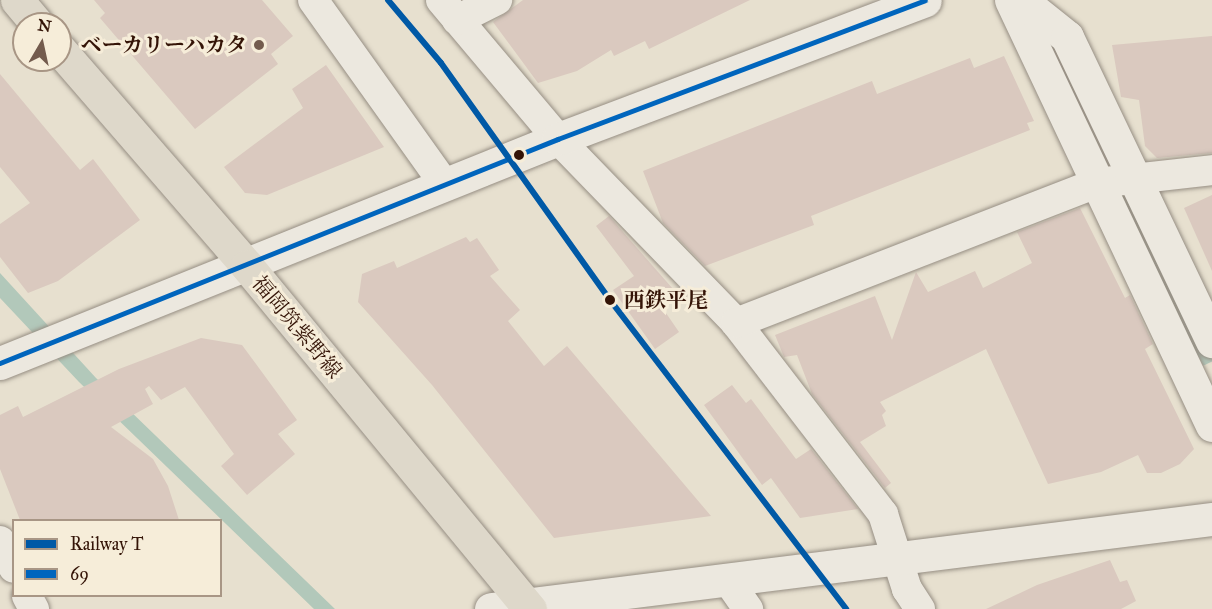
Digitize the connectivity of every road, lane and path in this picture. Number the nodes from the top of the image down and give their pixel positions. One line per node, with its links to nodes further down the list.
1 (17, 0): 8 (main road)
2 (314, 0): 14 (street)
3 (496, 0): 7 (street)
4 (925, 0): 10 (street)
5 (1011, 0): 13 (street)
6 (1021, 0): 12 (street)
7 (449, 10): 10 (street)
8 (27, 12)
9 (72, 64): 15 (main road, 福岡筑紫野線)
10 (558, 139): 14 (street); 16 (street)
11 (1212, 170): 12 (street)
12 (1132, 178): 13 (street); 17 (street)
13 (1097, 183): 16 (street); 19 (street)
14 (445, 185): 15 (street)
15 (247, 266): 18 (street); 25 (main road, 福岡筑紫野線)
16 (736, 323): 22 (street)
17 (1212, 341)
18 (0, 363)
19 (1212, 424)
20 (1212, 519): 22 (street)
21 (0, 541): 23 (street)
22 (898, 558): 24 (street); 28 (street)
23 (12, 564)
24 (727, 579): 25 (street); 27 (street)
25 (528, 607): 26 (street)
26 (491, 609)
27 (748, 609)
28 (921, 609)

